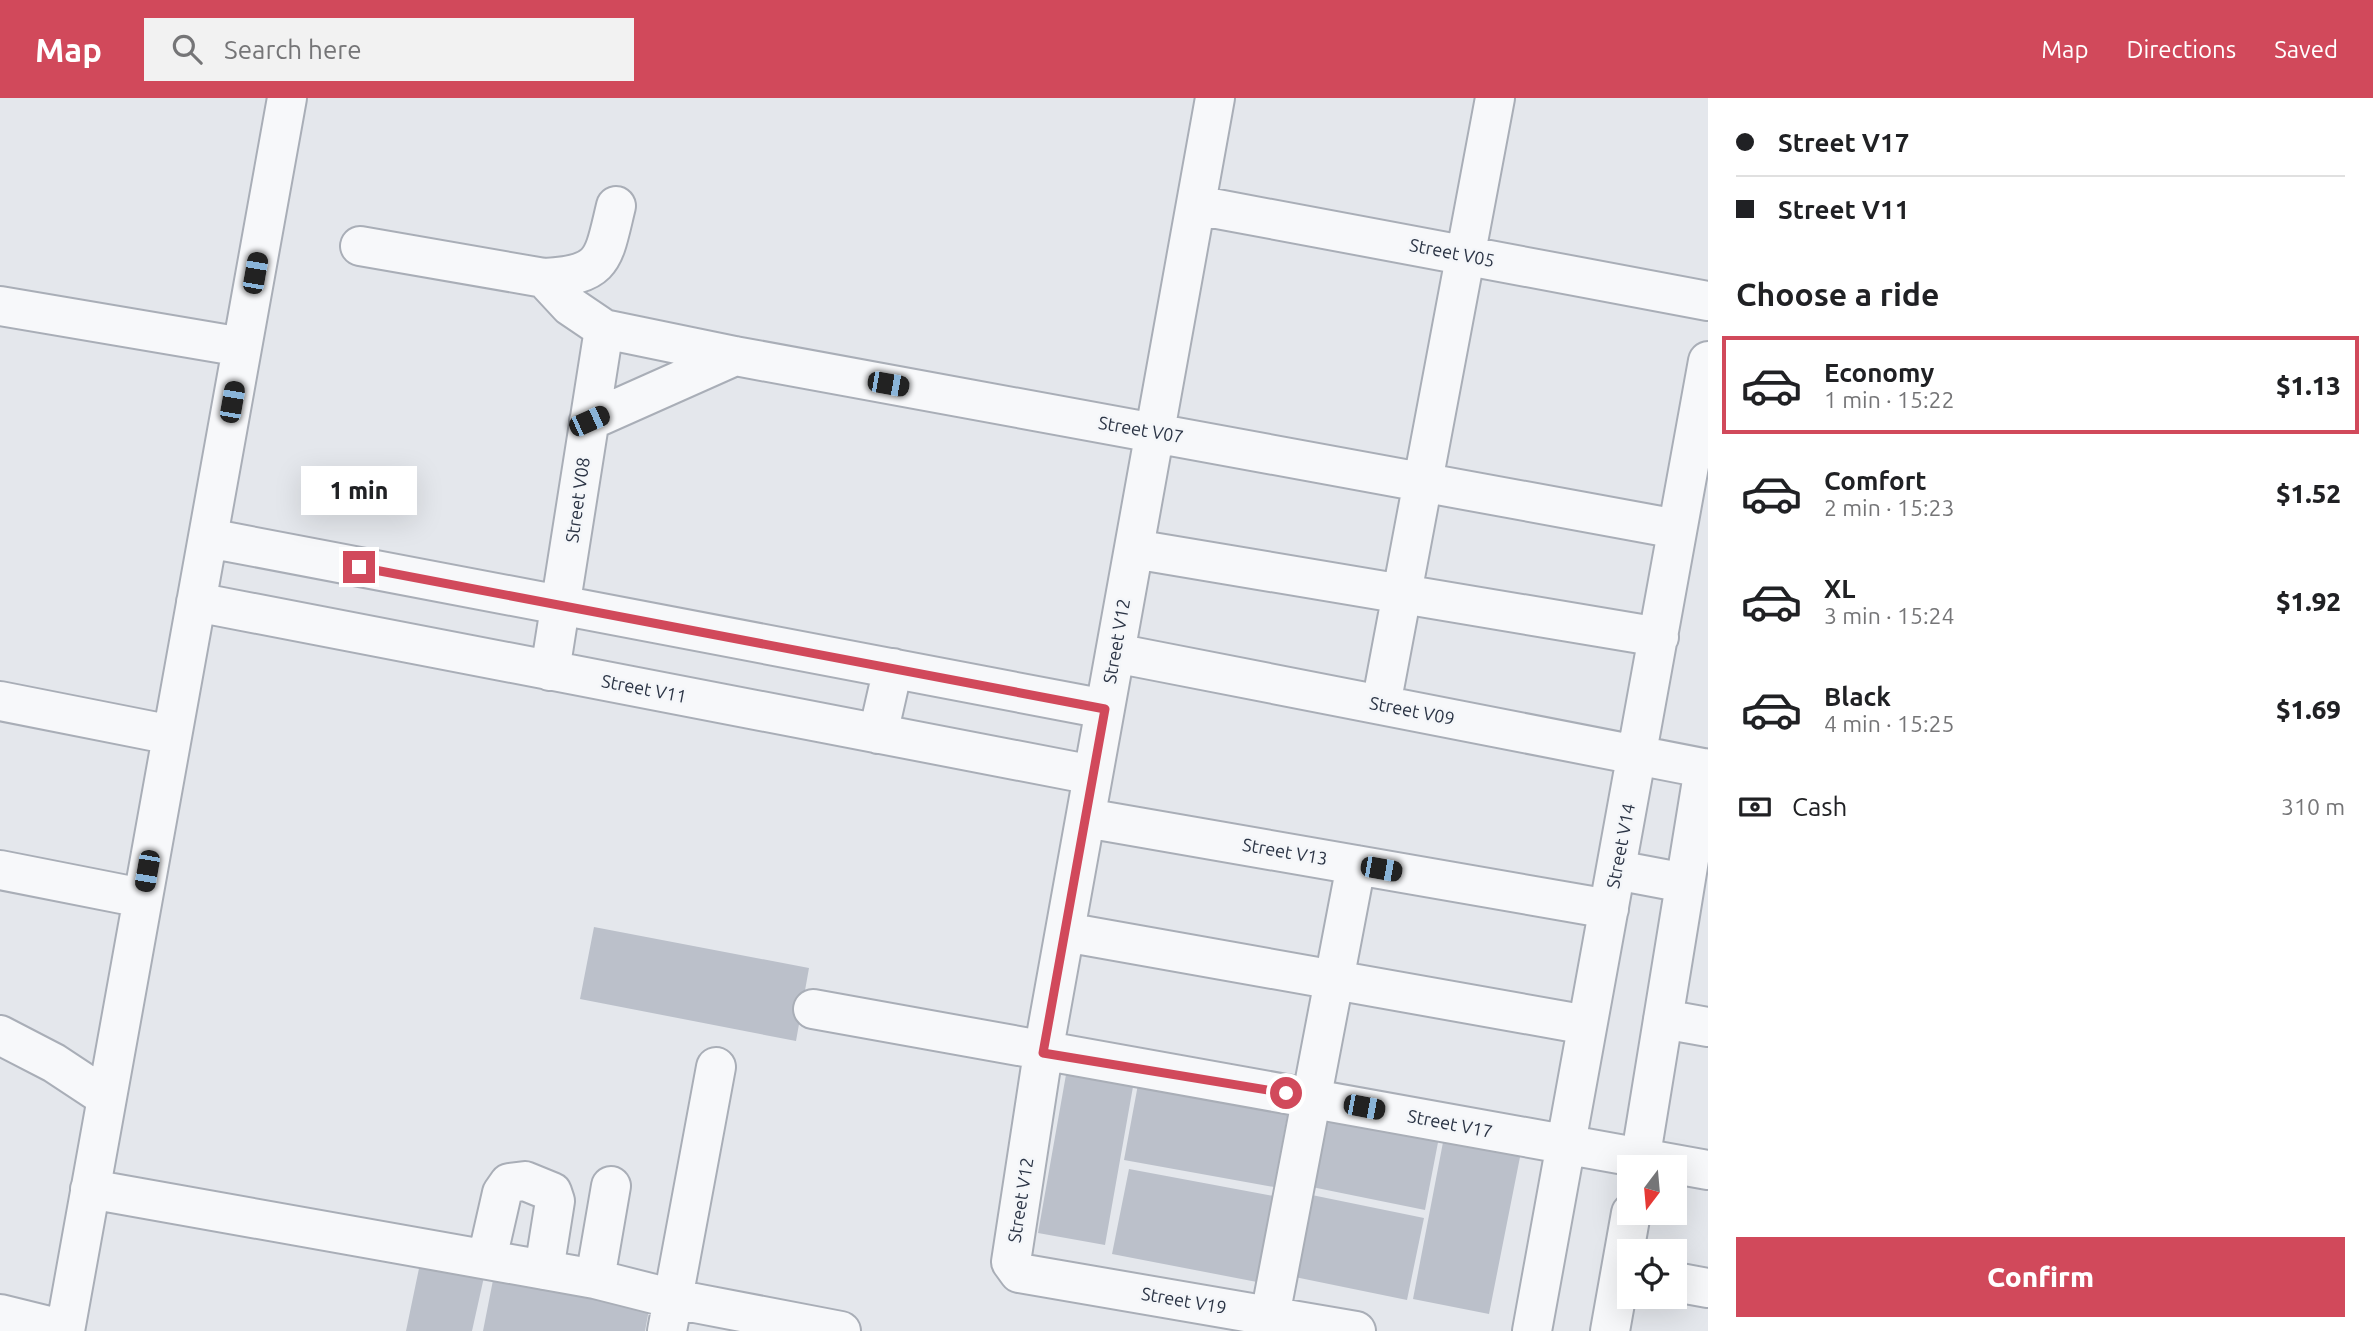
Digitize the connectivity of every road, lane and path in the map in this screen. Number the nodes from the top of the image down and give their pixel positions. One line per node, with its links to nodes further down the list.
1 (286, 98): 12 (street)
2 (1215, 98): 4 (street, Street V12)
3 (1495, 98): 7 (street)
4 (1196, 205): 7 (street, Street V05); 16 (street, Street V12)
5 (616, 206): 8 (street)
6 (360, 246): 8 (street)
7 (1464, 255): 9 (street, Street V05); 17 (street)
8 (544, 278): 11 (street)
9 (1708, 301)
10 (0, 306): 12 (street)
11 (604, 329): 13 (street, Street V07); 15 (street, Street V08)
12 (242, 347): 19 (street)
13 (736, 356): 15 (street); 16 (street, Street V07)
14 (1708, 361): 18 (street, Street V14)
15 (589, 421): 23 (street, Street V08)
16 (1155, 432): 17 (street, Street V07); 20 (street, Street V12)
17 (1423, 483): 18 (street, Street V07); 21 (street)
18 (1678, 528): 24 (street, Street V14)
19 (208, 538): 22 (street); 23 (street)
20 (1134, 549): 21 (street); 25 (street, Street V12)
21 (1403, 594): 24 (street); 29 (street)
22 (196, 603): 27 (street, Street V11); 32 (street)
23 (562, 606): 26 (street); 27 (street, Street V08)
24 (1659, 636): 33 (street, Street V14)
25 (1115, 653): 29 (street, Street V09); 30 (street, Street V12)
26 (893, 668): 30 (street); 31 (street)
27 (550, 671): 31 (street, Street V11)
28 (0, 701): 32 (street)
29 (1381, 705): 33 (street, Street V09)
30 (1105, 709): 35 (street, Street V12)
31 (878, 734): 35 (street, Street V11)
32 (172, 736): 41 (street)
33 (1639, 756): 34 (street, Street V09); 39 (street, Street V14)
34 (1706, 769): 40 (street)
35 (1093, 775): 36 (street, Street V12)
36 (1086, 818): 37 (street, Street V13); 43 (street, Street V12)
37 (1356, 865): 42 (street, Street V13); 44 (street)
38 (0, 870): 41 (street)
39 (1616, 870): 40 (street); 42 (street, Street V14)
40 (1685, 883): 46 (street)
41 (142, 898): 52 (street)
42 (1609, 909): 47 (street, Street V14)
43 (1065, 932): 44 (street); 50 (street, Street V12)
44 (1333, 980): 47 (street); 53 (street)
45 (813, 1009): 50 (street, Street V17)
46 (1663, 1019): 48 (street); 55 (street)
47 (1587, 1025): 54 (street, Street V14)
48 (1708, 1027)
49 (0, 1035): 52 (street)
50 (1043, 1053): 53 (street, Street V17); 62 (street, Street V12)
51 (716, 1067): 69 (street)
52 (107, 1098): 59 (street)
53 (1314, 1098): 54 (street, Street V17); 70 (street)
54 (1566, 1145): 56 (street, Street V17); 74 (street, Street V14)
55 (1641, 1155)
56 (1617, 1157)
57 (1687, 1168): 58 (street, Street V17)
58 (1708, 1170)
59 (90, 1189): 61 (street); 71 (street)
60 (552, 1221): 61 (street); 63 (street); 64 (street)
61 (487, 1259): 63 (street)
62 (1013, 1267): 70 (street, Street V19)
63 (544, 1270): 64 (street)
64 (594, 1279): 69 (street)
65 (1687, 1284): 66 (street)
66 (1708, 1288)
67 (1617, 1304): 75 (street)
68 (0, 1314): 71 (street)
69 (670, 1315): 72 (street)
70 (1270, 1316): 73 (street, Street V19)
71 (65, 1330)
72 (841, 1331)
73 (1356, 1331)
74 (1532, 1331)
75 (1610, 1331)

